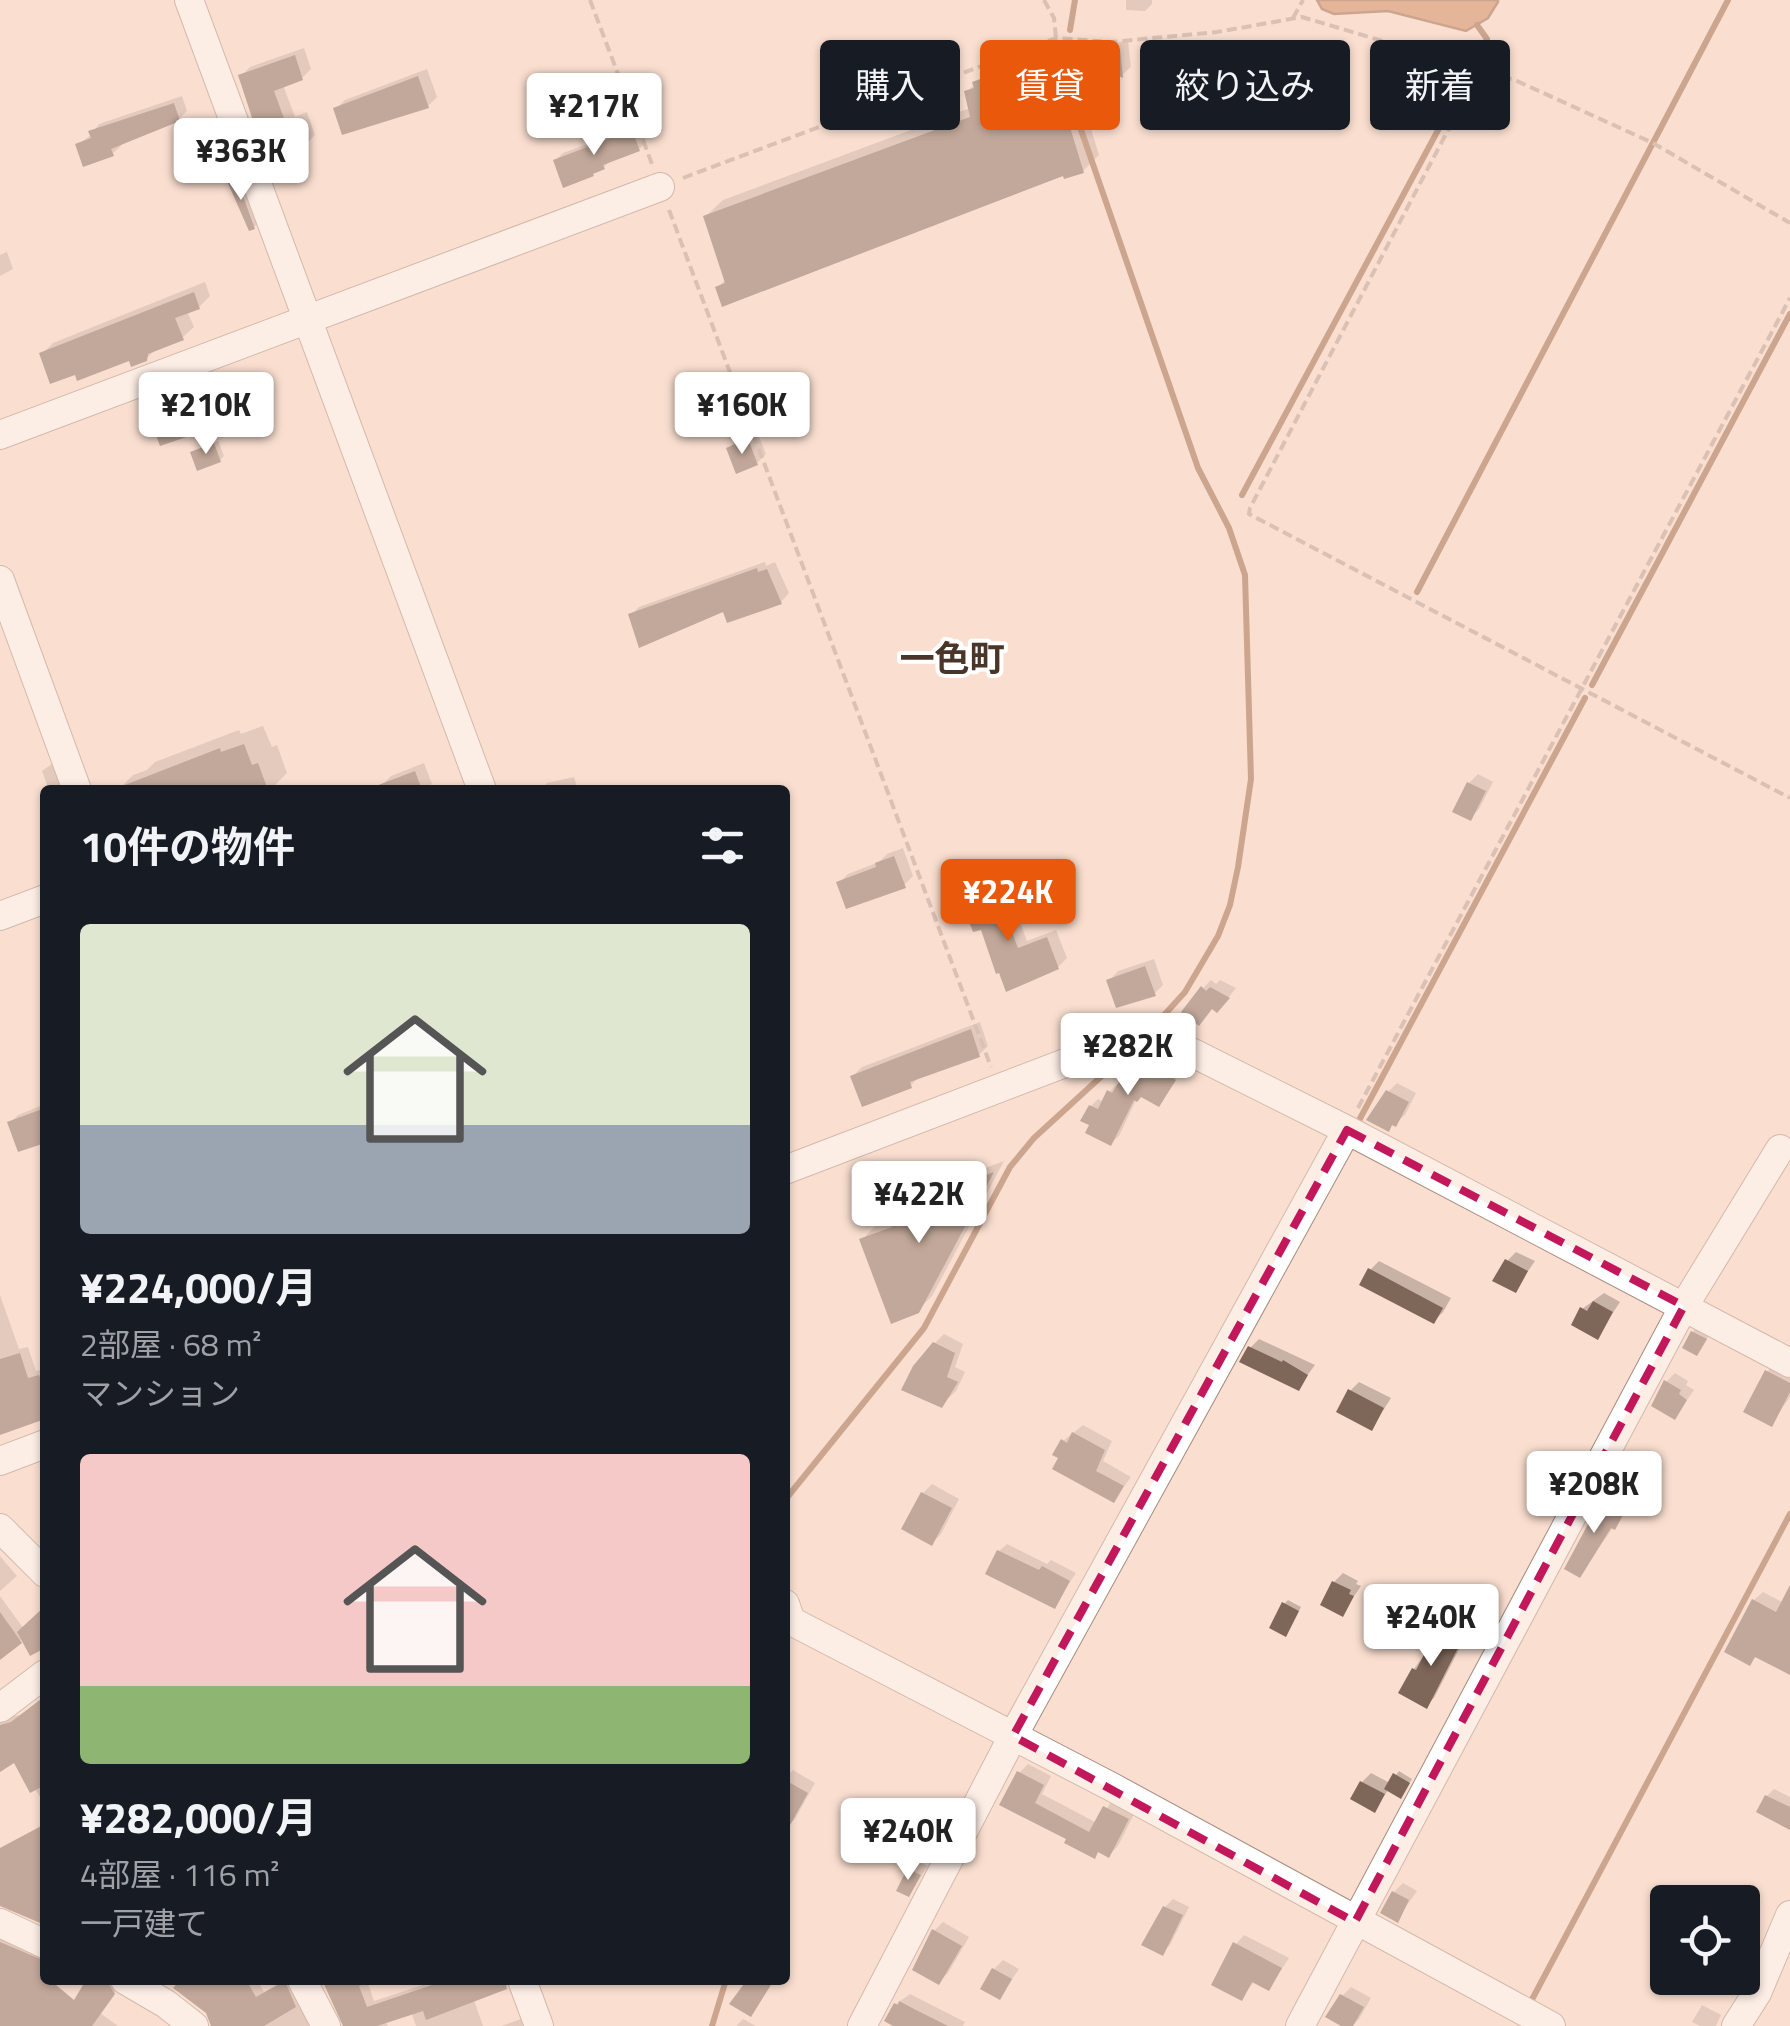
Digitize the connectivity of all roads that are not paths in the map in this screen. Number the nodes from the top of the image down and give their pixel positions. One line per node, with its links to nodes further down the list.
1 (188, 0): 3 (street)
2 (660, 187): 3 (street)
3 (308, 320): 4 (street); 7 (street)
4 (0, 435)
5 (0, 580): 6 (street)
6 (75, 785)
7 (480, 785)
8 (40, 902): 9 (street)
9 (0, 916)
10 (1346, 1130): 12 (street); 13 (street); 22 (street)
11 (1780, 1149): 13 (street)
12 (790, 1168)
13 (1684, 1306): 14 (street); 25 (street)
14 (1790, 1363)
15 (40, 1446): 16 (street)
16 (0, 1461)
17 (0, 1528): 18 (street)
18 (40, 1568)
19 (790, 1618): 22 (street)
20 (40, 1678): 21 (street)
21 (0, 1708)
22 (1013, 1736): 25 (street); 33 (street)
23 (1790, 1915): 36 (street)
24 (0, 1922): 26 (street)
25 (1356, 1922): 34 (street); 35 (street)
26 (40, 1942)
27 (134, 1985): 30 (street)
28 (305, 1985): 31 (street)
29 (524, 1985): 32 (street)
30 (194, 2026)
31 (326, 2026)
32 (539, 2026)
33 (862, 2026)
34 (1300, 2026)
35 (1551, 2026)
36 (1736, 2026)

